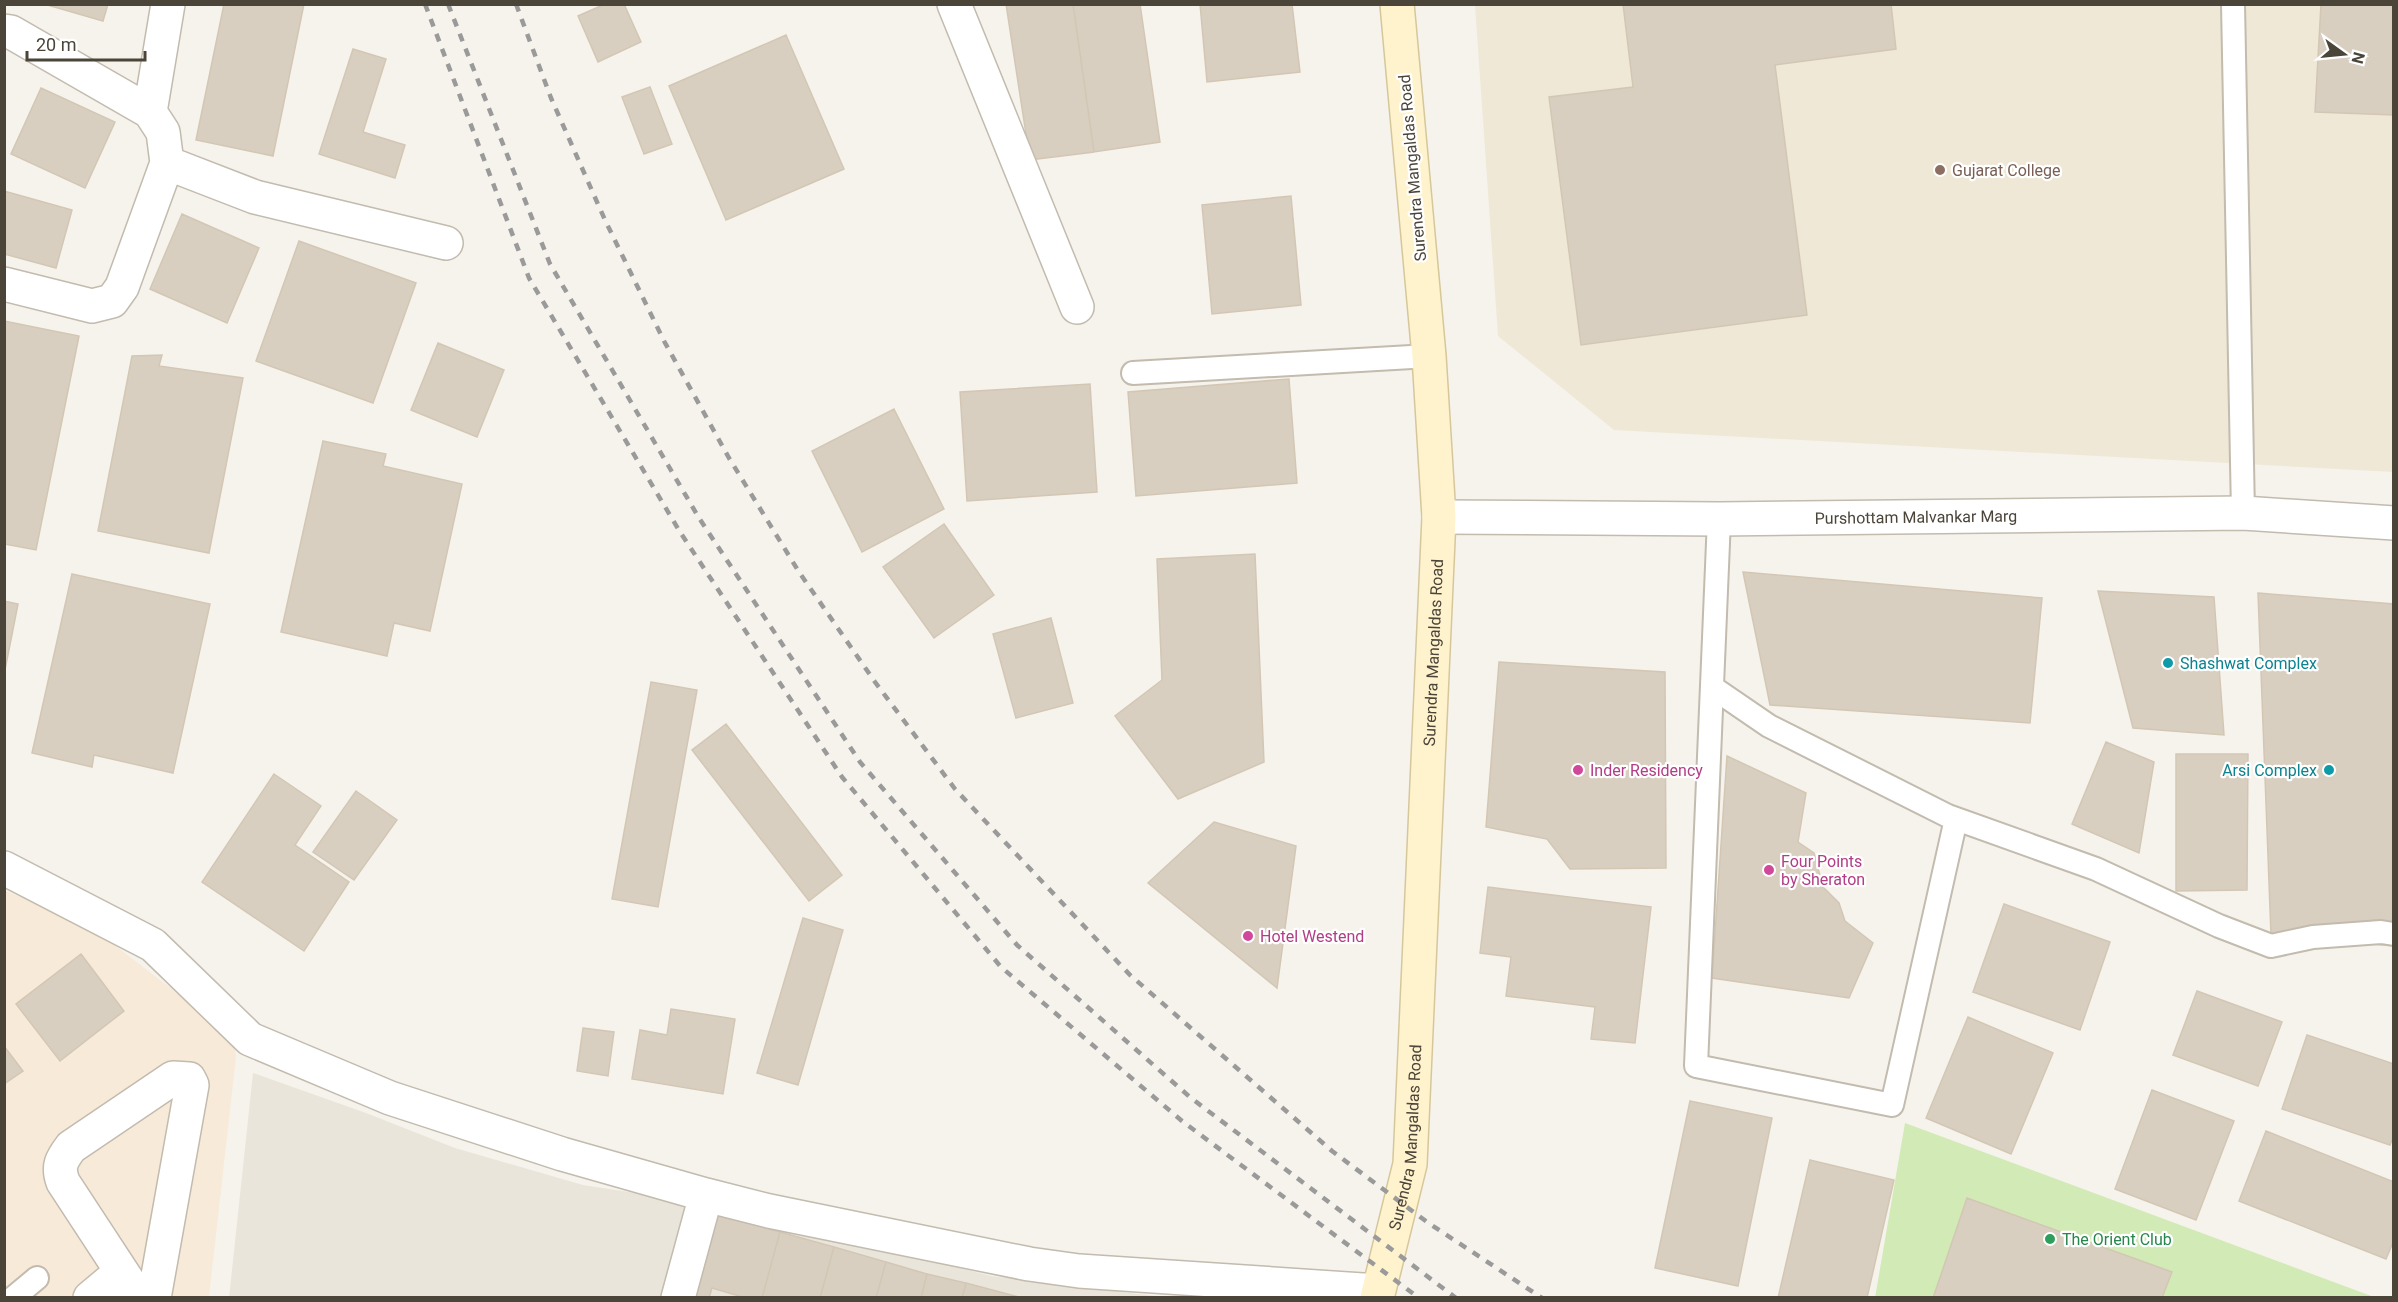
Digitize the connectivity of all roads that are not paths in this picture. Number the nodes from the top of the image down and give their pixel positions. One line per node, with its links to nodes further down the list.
1 (168, 4): 6 (street)
2 (954, 4): 10 (street)
3 (1397, 4): 11 (main road, Surendra Mangaldas Road)
4 (2233, 4): 13 (lane)
5 (4, 31): 6 (street)
6 (150, 112): 7 (street)
7 (167, 163): 8 (street); 9 (street)
8 (446, 243)
9 (4, 284)
10 (1077, 307)
11 (1429, 356): 12 (lane); 14 (main road, Surendra Mangaldas Road)
12 (1133, 373)
13 (2243, 513): 15 (street, Purshottam Malvankar Marg); 16 (street, Purshottam Malvankar Marg)
14 (1439, 517): 15 (street, Purshottam Malvankar Marg); 25 (main road, Surendra Mangaldas Road)
15 (1719, 519): 17 (lane)
16 (2394, 523)
17 (1712, 687): 18 (lane); 18 (lane)
18 (1956, 819): 20 (lane)
19 (4, 868): 21 (street)
20 (2394, 934)
21 (706, 1196): 23 (street); 29 (street)
22 (37, 1278): 26 (lane)
23 (1079, 1284): 25 (street)
24 (130, 1285): 27 (street); 28 (street)
25 (1378, 1294)
26 (13, 1298)
27 (90, 1298)
28 (154, 1298)
29 (678, 1298)

